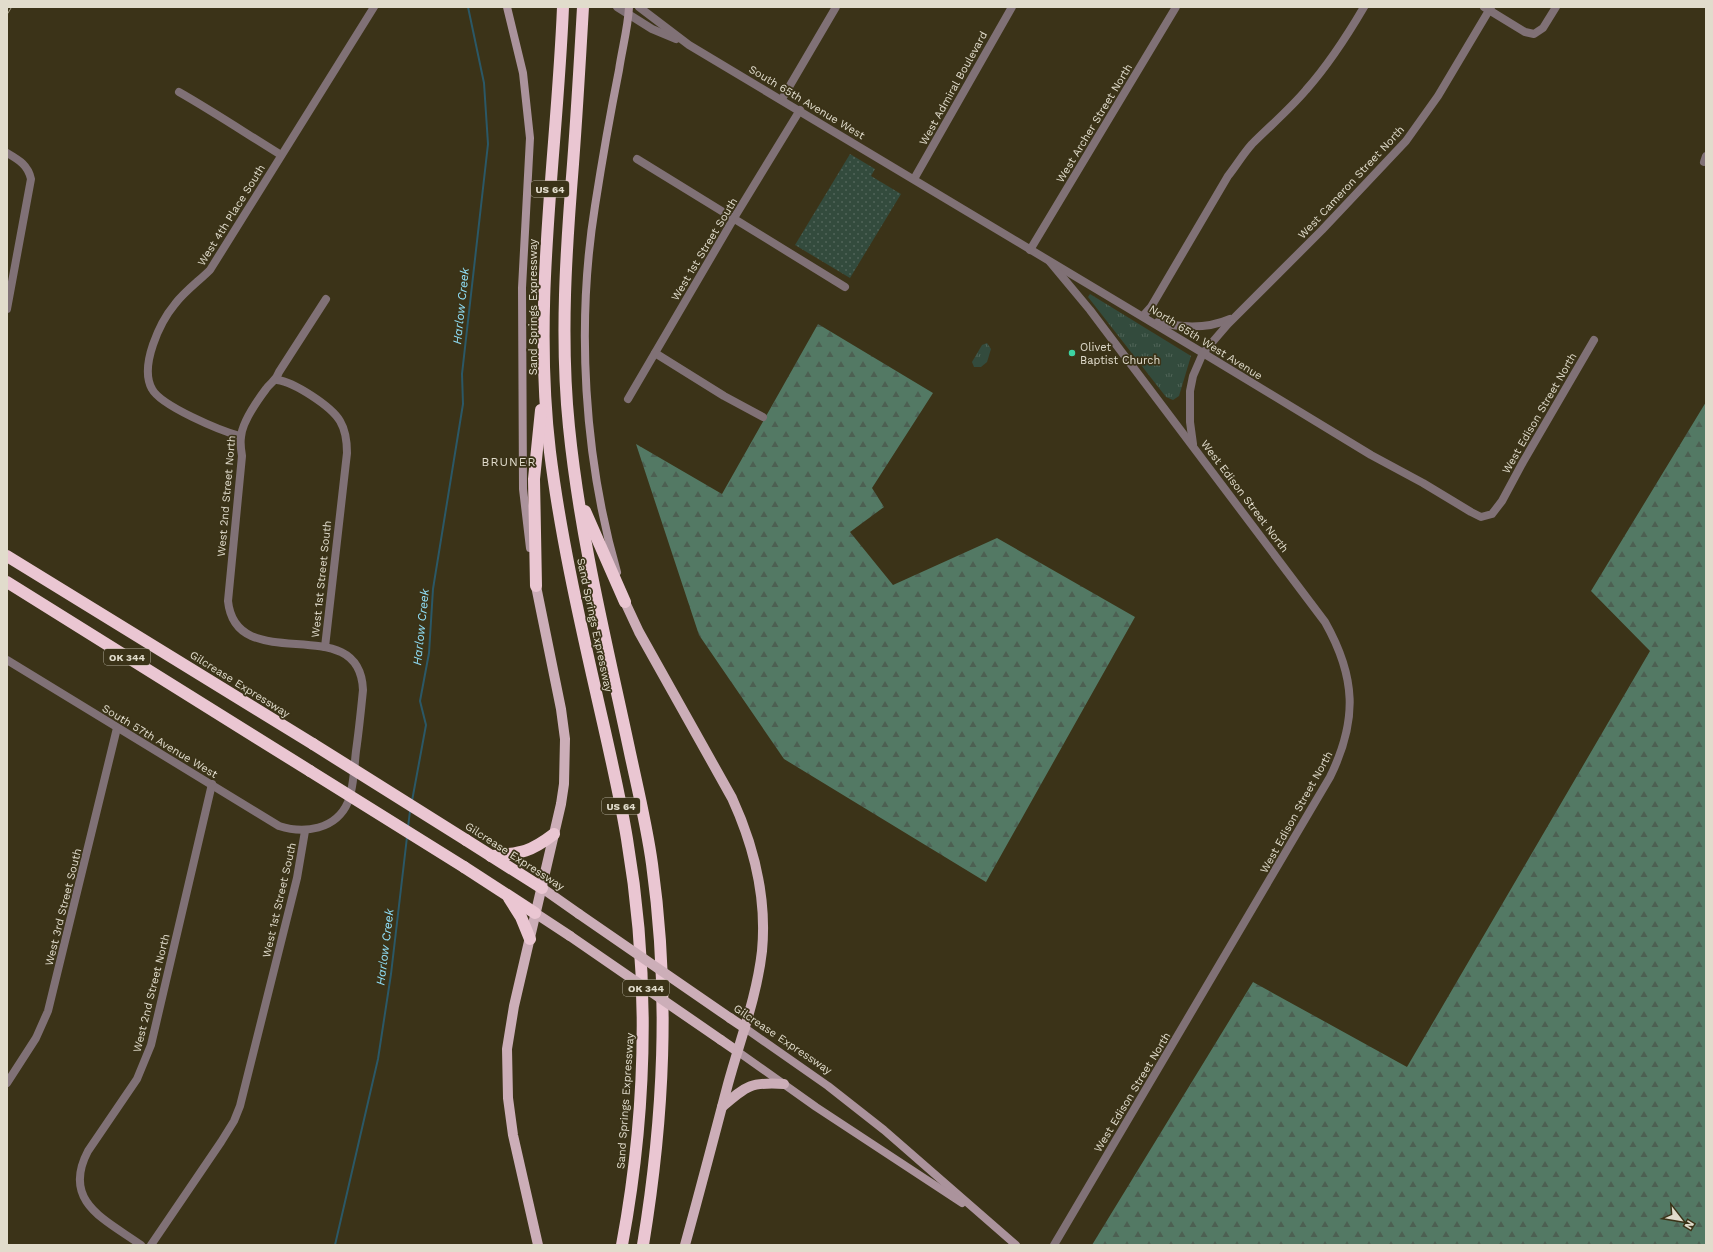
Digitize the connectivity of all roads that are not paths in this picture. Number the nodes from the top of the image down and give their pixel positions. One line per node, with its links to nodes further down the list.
1 (374, 7): 19 (street, West 4th Place South)
2 (508, 7): 44 (main road)
3 (563, 7): 34 (highway, Sand Springs Expressway / US 64)
4 (583, 7): 40 (highway, Sand Springs Expressway / US 64)
5 (617, 7): 13 (street, South 65th Avenue West)
6 (638, 7): 14 (street, South 65th Avenue West)
7 (836, 7): 16 (street)
8 (1012, 7): 21 (street, West Admiral Boulevard)
9 (1176, 7): 23 (street, West Archer Street North)
10 (1364, 7): 29 (street)
11 (1556, 7): 12 (street)
12 (1488, 8): 30 (street, West Cameron Street North)
13 (629, 11): 14 (street, South 65th Avenue West); 45 (main road)
14 (689, 45): 16 (street, South 65th Avenue West)
15 (179, 92): 19 (street)
16 (782, 99): 17 (street, South 65th Avenue West)
17 (800, 110): 21 (street, South 65th Avenue West); 22 (street, West 1st Street South)
18 (7, 153): 25 (street)
19 (281, 155): 38 (street, West 4th Place South)
20 (637, 159): 22 (street)
21 (914, 179): 23 (street, North 65th West Avenue)
22 (734, 218): 26 (street); 32 (street, West 1st Street South)
23 (1030, 250): 24 (street, North 65th West Avenue)
24 (1050, 262): 29 (street, North 65th West Avenue); 39 (street, West Edison Street North)
25 (10, 276): 28 (street)
26 (845, 287)
27 (326, 299): 35 (street, West 2nd Street North)
28 (7, 309)
29 (1144, 316): 30 (street, West Cameron Street North); 33 (street, North 65th West Avenue)
30 (1235, 317): 33 (street, West Cameron Street North)
31 (1594, 340): 41 (street, West Edison Street North)
32 (655, 353): 36 (street, West 1st Street South); 37 (street)
33 (1203, 353): 39 (street, West Cameron Street North); 41 (street, North 65th West Avenue)
34 (545, 371): 44 (highway); 66 (highway, Sand Springs Expressway / US 64)
35 (277, 380): 38 (street, West 2nd Street North); 46 (street, West 1st Street South)
36 (628, 399)
37 (763, 417)
38 (240, 436): 46 (street, West 2nd Street North)
39 (1194, 446): 70 (street, West Edison Street North)
40 (578, 493): 45 (highway); 67 (highway, Sand Springs Expressway / US 64)
41 (1489, 516)
42 (9, 557): 52 (highway, Gilcrease Expressway / OK 344, bridge)
43 (7, 582): 54 (highway, Gilcrease Expressway / OK 344, bridge)
44 (536, 586): 51 (main road)
45 (625, 602): 57 (main road)
46 (324, 647): 50 (street, West 1st Street South)
47 (7, 660): 48 (street, South 57th Avenue West)
48 (117, 728): 49 (street, South 57th Avenue West); 59 (street, West 3rd Street South)
49 (212, 784): 50 (street, South 57th Avenue West); 63 (street, West 2nd Street North)
50 (305, 831): 64 (street, West 1st Street South)
51 (554, 834): 52 (highway); 53 (main road)
52 (491, 856): 53 (highway, Gilcrease Expressway / OK 344)
53 (542, 888): 55 (main road); 57 (main road, Gilcrease Expressway / OK 344, bridge)
54 (508, 895): 55 (highway, Gilcrease Expressway / OK 344); 56 (highway)
55 (535, 913): 56 (main road); 58 (main road, Gilcrease Expressway / OK 344, bridge)
56 (530, 939): 65 (main road)
57 (744, 1028): 58 (main road); 62 (main road, Gilcrease Expressway)
58 (737, 1051): 60 (main road, Gilcrease Expressway); 61 (main road)
59 (7, 1083)
60 (784, 1084): 61 (main road); 62 (main road, Gilcrease Expressway)
61 (722, 1107): 68 (main road)
62 (983, 1217): 69 (main road, Gilcrease Expressway)
63 (142, 1245)
64 (151, 1245)
65 (538, 1245)
66 (622, 1245)
67 (643, 1245)
68 (685, 1245)
69 (1016, 1245)
70 (1054, 1245)

